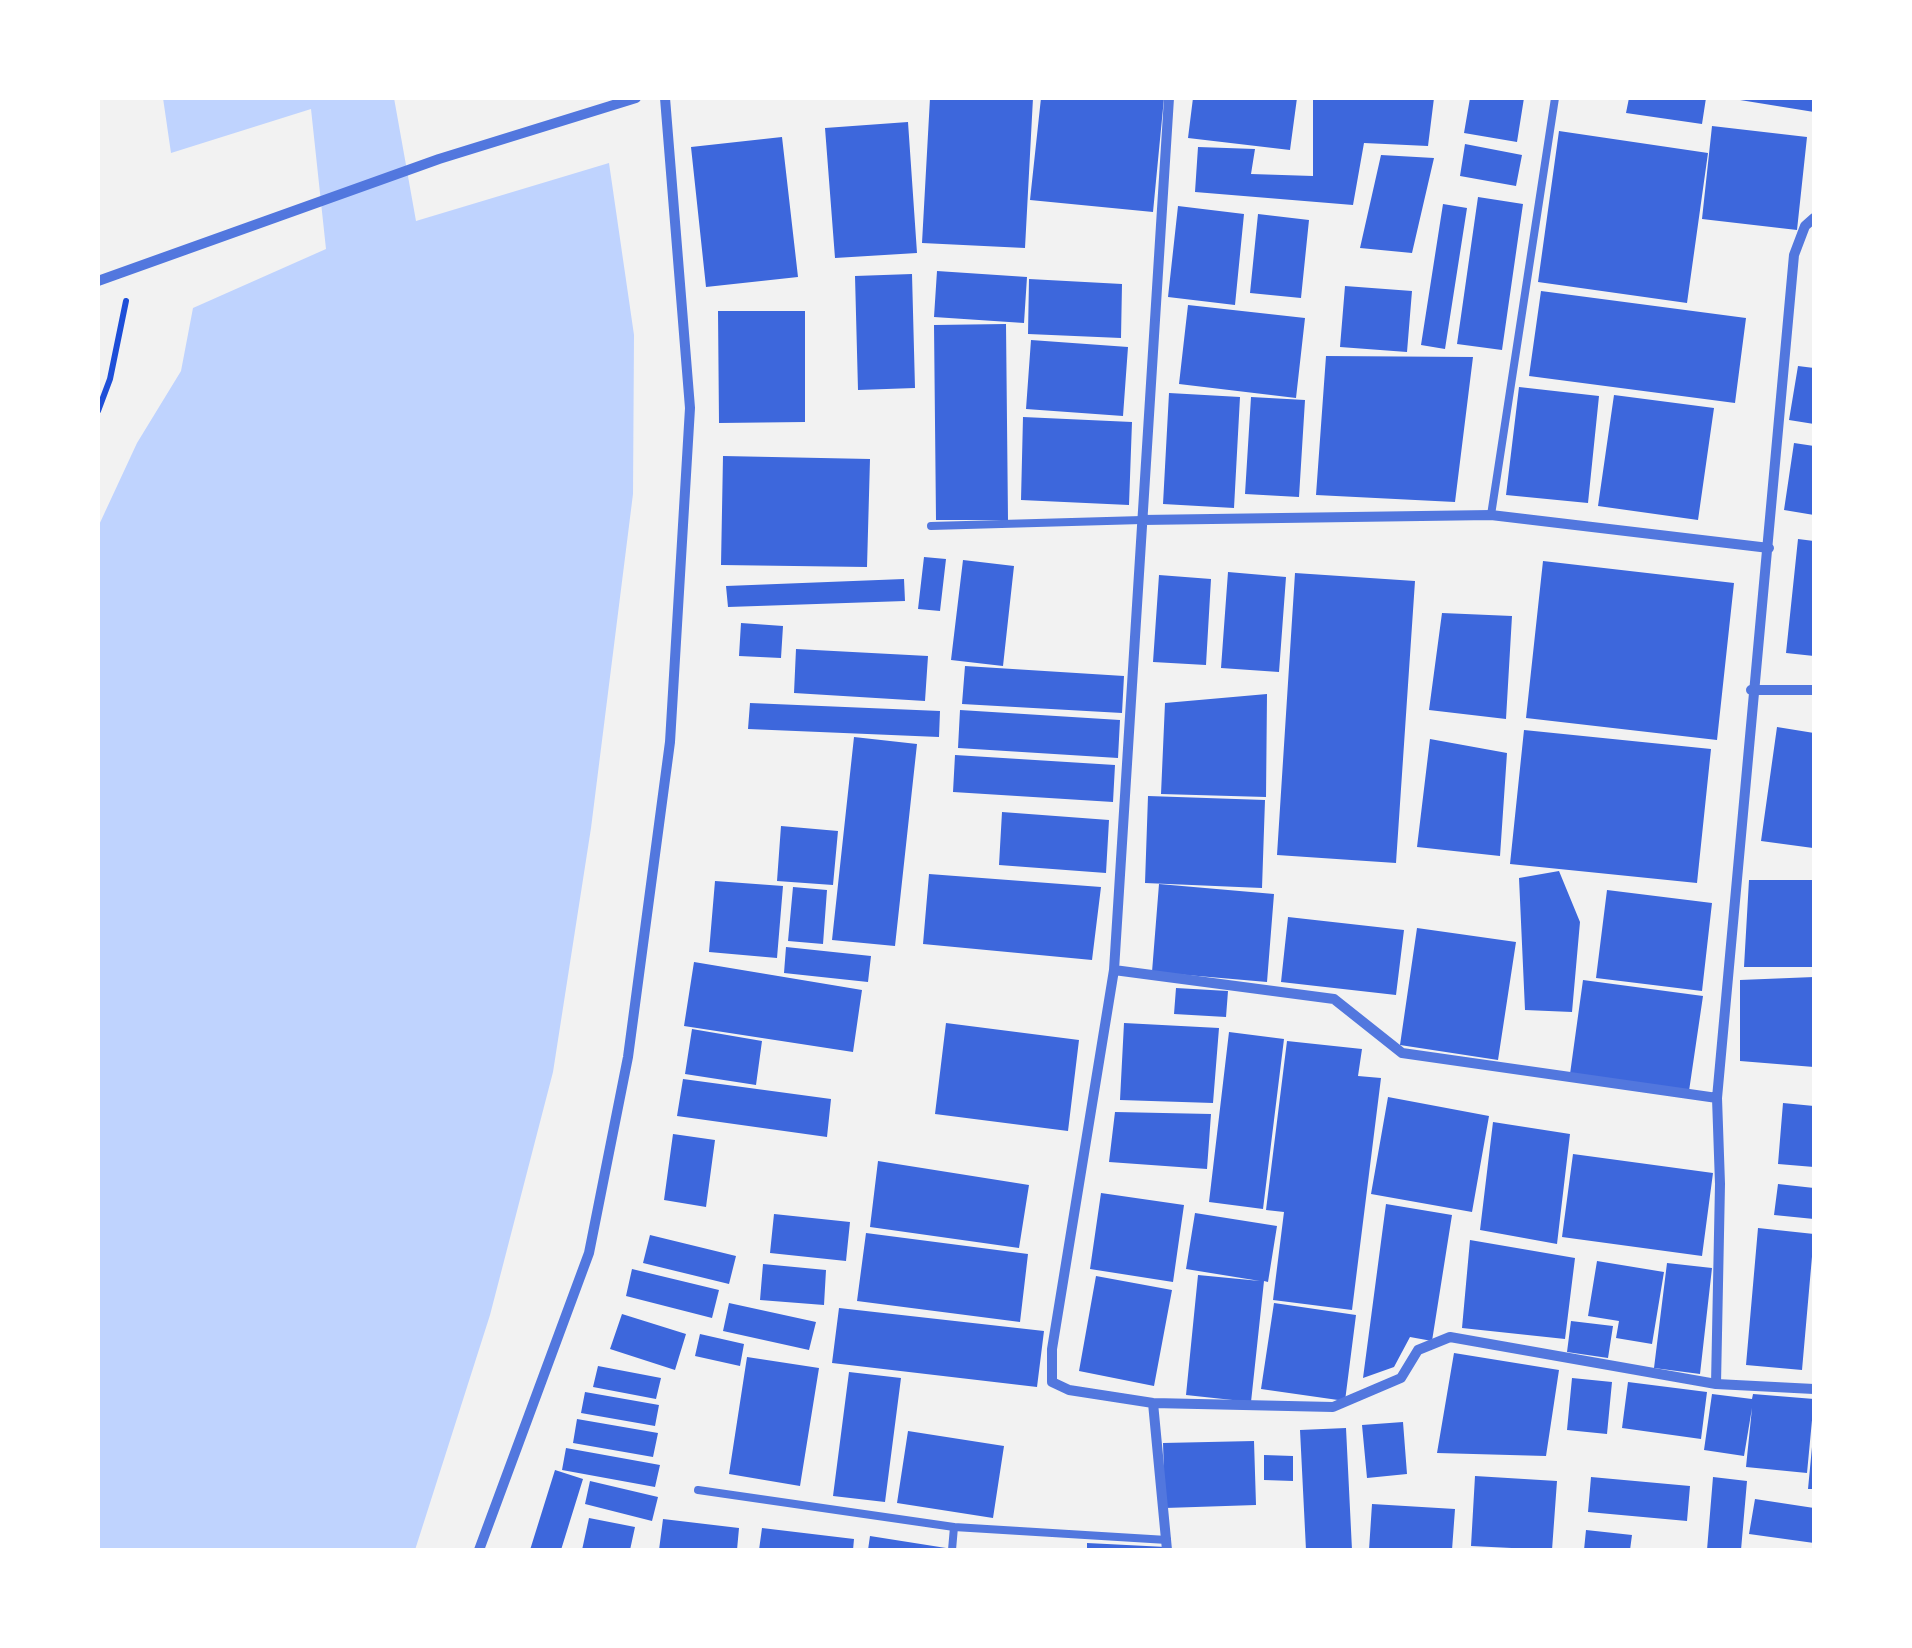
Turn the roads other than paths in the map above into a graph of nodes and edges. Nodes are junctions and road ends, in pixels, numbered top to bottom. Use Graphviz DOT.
graph roads {
  1 [pos="636,98"];
  2 [pos="665,98"];
  3 [pos="1169,98"];
  4 [pos="1554,98"];
  5 [pos="1814,218"];
  6 [pos="98,280"];
  7 [pos="1491,515"];
  8 [pos="1142,520"];
  9 [pos="931,526"];
  10 [pos="1769,548"];
  11 [pos="1752,690"];
  12 [pos="1814,690"];
  13 [pos="1114,970"];
  14 [pos="1717,1098"];
  15 [pos="1716,1384"];
  16 [pos="1814,1389"];
  17 [pos="1152,1402"];
  18 [pos="698,1490"];
  19 [pos="954,1527"];
  20 [pos="1167,1546"];
  21 [pos="479,1550"];
  22 [pos="952,1550"];
  1 -- 6 [label="street"];
  2 -- 21 [label="street"];
  3 -- 8 [label="street"];
  4 -- 7 [label="lane"];
  5 -- 10 [label="street"];
  7 -- 8 [label="street"];
  7 -- 10 [label="street"];
  8 -- 9 [label="lane"];
  8 -- 13 [label="street"];
  10 -- 11 [label="street"];
  11 -- 12 [label="street"];
  11 -- 14 [label="street"];
  13 -- 14 [label="street"];
  13 -- 17 [label="street"];
  14 -- 15 [label="street"];
  15 -- 16 [label="street"];
  15 -- 17 [label="street"];
  17 -- 20 [label="street"];
  18 -- 19 [label="lane"];
  19 -- 20 [label="lane"];
  19 -- 22 [label="lane"];
}
